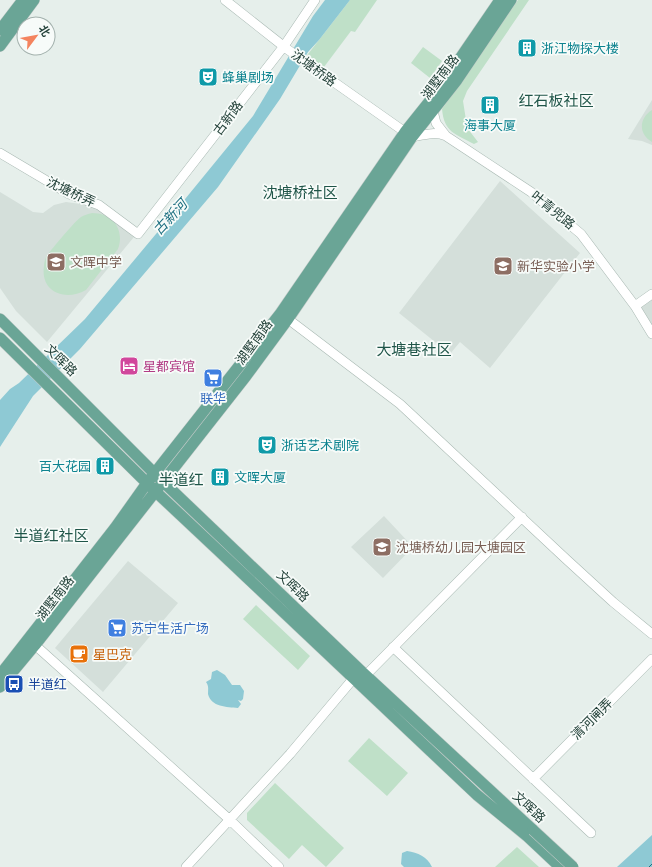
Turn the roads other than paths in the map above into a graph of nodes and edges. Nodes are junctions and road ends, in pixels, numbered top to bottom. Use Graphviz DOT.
graph roads {
  1 [pos="23,0"];
  2 [pos="34,0"];
  3 [pos="225,0"];
  4 [pos="315,0"];
  5 [pos="500,0"];
  6 [pos="511,0"];
  7 [pos="0,30"];
  8 [pos="0,46"];
  9 [pos="285,47"];
  10 [pos="433,111"];
  11 [pos="408,134"];
  12 [pos="446,136"];
  13 [pos="0,153"];
  14 [pos="138,234"];
  15 [pos="652,294"];
  16 [pos="635,306"];
  17 [pos="0,319"];
  18 [pos="288,319"];
  19 [pos="652,334"];
  20 [pos="0,338"];
  21 [pos="155,474"];
  22 [pos="164,482"];
  23 [pos="147,483"];
  24 [pos="156,492"];
  25 [pos="522,517"];
  26 [pos="652,634"];
  27 [pos="35,646"];
  28 [pos="393,647"];
  29 [pos="652,659"];
  30 [pos="0,675"];
  31 [pos="360,675"];
  32 [pos="0,687"];
  33 [pos="533,779"];
  34 [pos="230,820"];
  35 [pos="530,833"];
  36 [pos="591,833"];
  37 [pos="186,867"];
  38 [pos="279,867"];
  39 [pos="560,867"];
  40 [pos="572,867"];
  1 -- 7 [label="main road"];
  2 -- 8 [label="main road"];
  3 -- 9 [label="street, 沈塘桥路"];
  4 -- 9 [label="street, 古新路"];
  5 -- 11 [label="main road, 湖墅南路"];
  6 -- 10 [label="main road, 湖墅南路"];
  9 -- 11 [label="street, 沈塘桥路"];
  9 -- 14 [label="street, 古新路"];
  10 -- 11 [label="main road, 湖墅南路"];
  10 -- 12 [label="street, 叶青兜路"];
  11 -- 12 [label="street"];
  11 -- 18 [label="main road, 湖墅南路"];
  11 -- 21 [label="main road, 湖墅南路"];
  12 -- 16 [label="street, 叶青兜路"];
  13 -- 14 [label="street, 沈塘桥弄"];
  15 -- 16 [label="street"];
  16 -- 19 [label="street, 叶青兜路"];
  17 -- 21 [label="main road, 文晖路"];
  18 -- 22 [label="main road, 湖墅南路"];
  18 -- 25 [label="street"];
  20 -- 23 [label="main road, 文晖路"];
  21 -- 22 [label="main road, 文晖路"];
  21 -- 23 [label="main road, 湖墅南路"];
  22 -- 24 [label="main road, 湖墅南路"];
  22 -- 31 [label="main road, 文晖路"];
  23 -- 24 [label="main road, 文晖路"];
  23 -- 30 [label="main road, 湖墅南路"];
  24 -- 27 [label="main road, 湖墅南路"];
  24 -- 31 [label="main road, 文晖路"];
  25 -- 26 [label="street"];
  25 -- 28 [label="street"];
  27 -- 32 [label="main road, 湖墅南路"];
  27 -- 34 [label="street"];
  28 -- 31 [label="street"];
  28 -- 33 [label="street"];
  29 -- 33 [label="street, 清河闸弄"];
  31 -- 34 [label="street"];
  31 -- 35 [label="main road, 文晖路"];
  33 -- 36 [label="street"];
  34 -- 37 [label="street"];
  34 -- 38 [label="street"];
  35 -- 39 [label="main road, 文晖路"];
  35 -- 40 [label="main road, 文晖路, bridge"];
}
